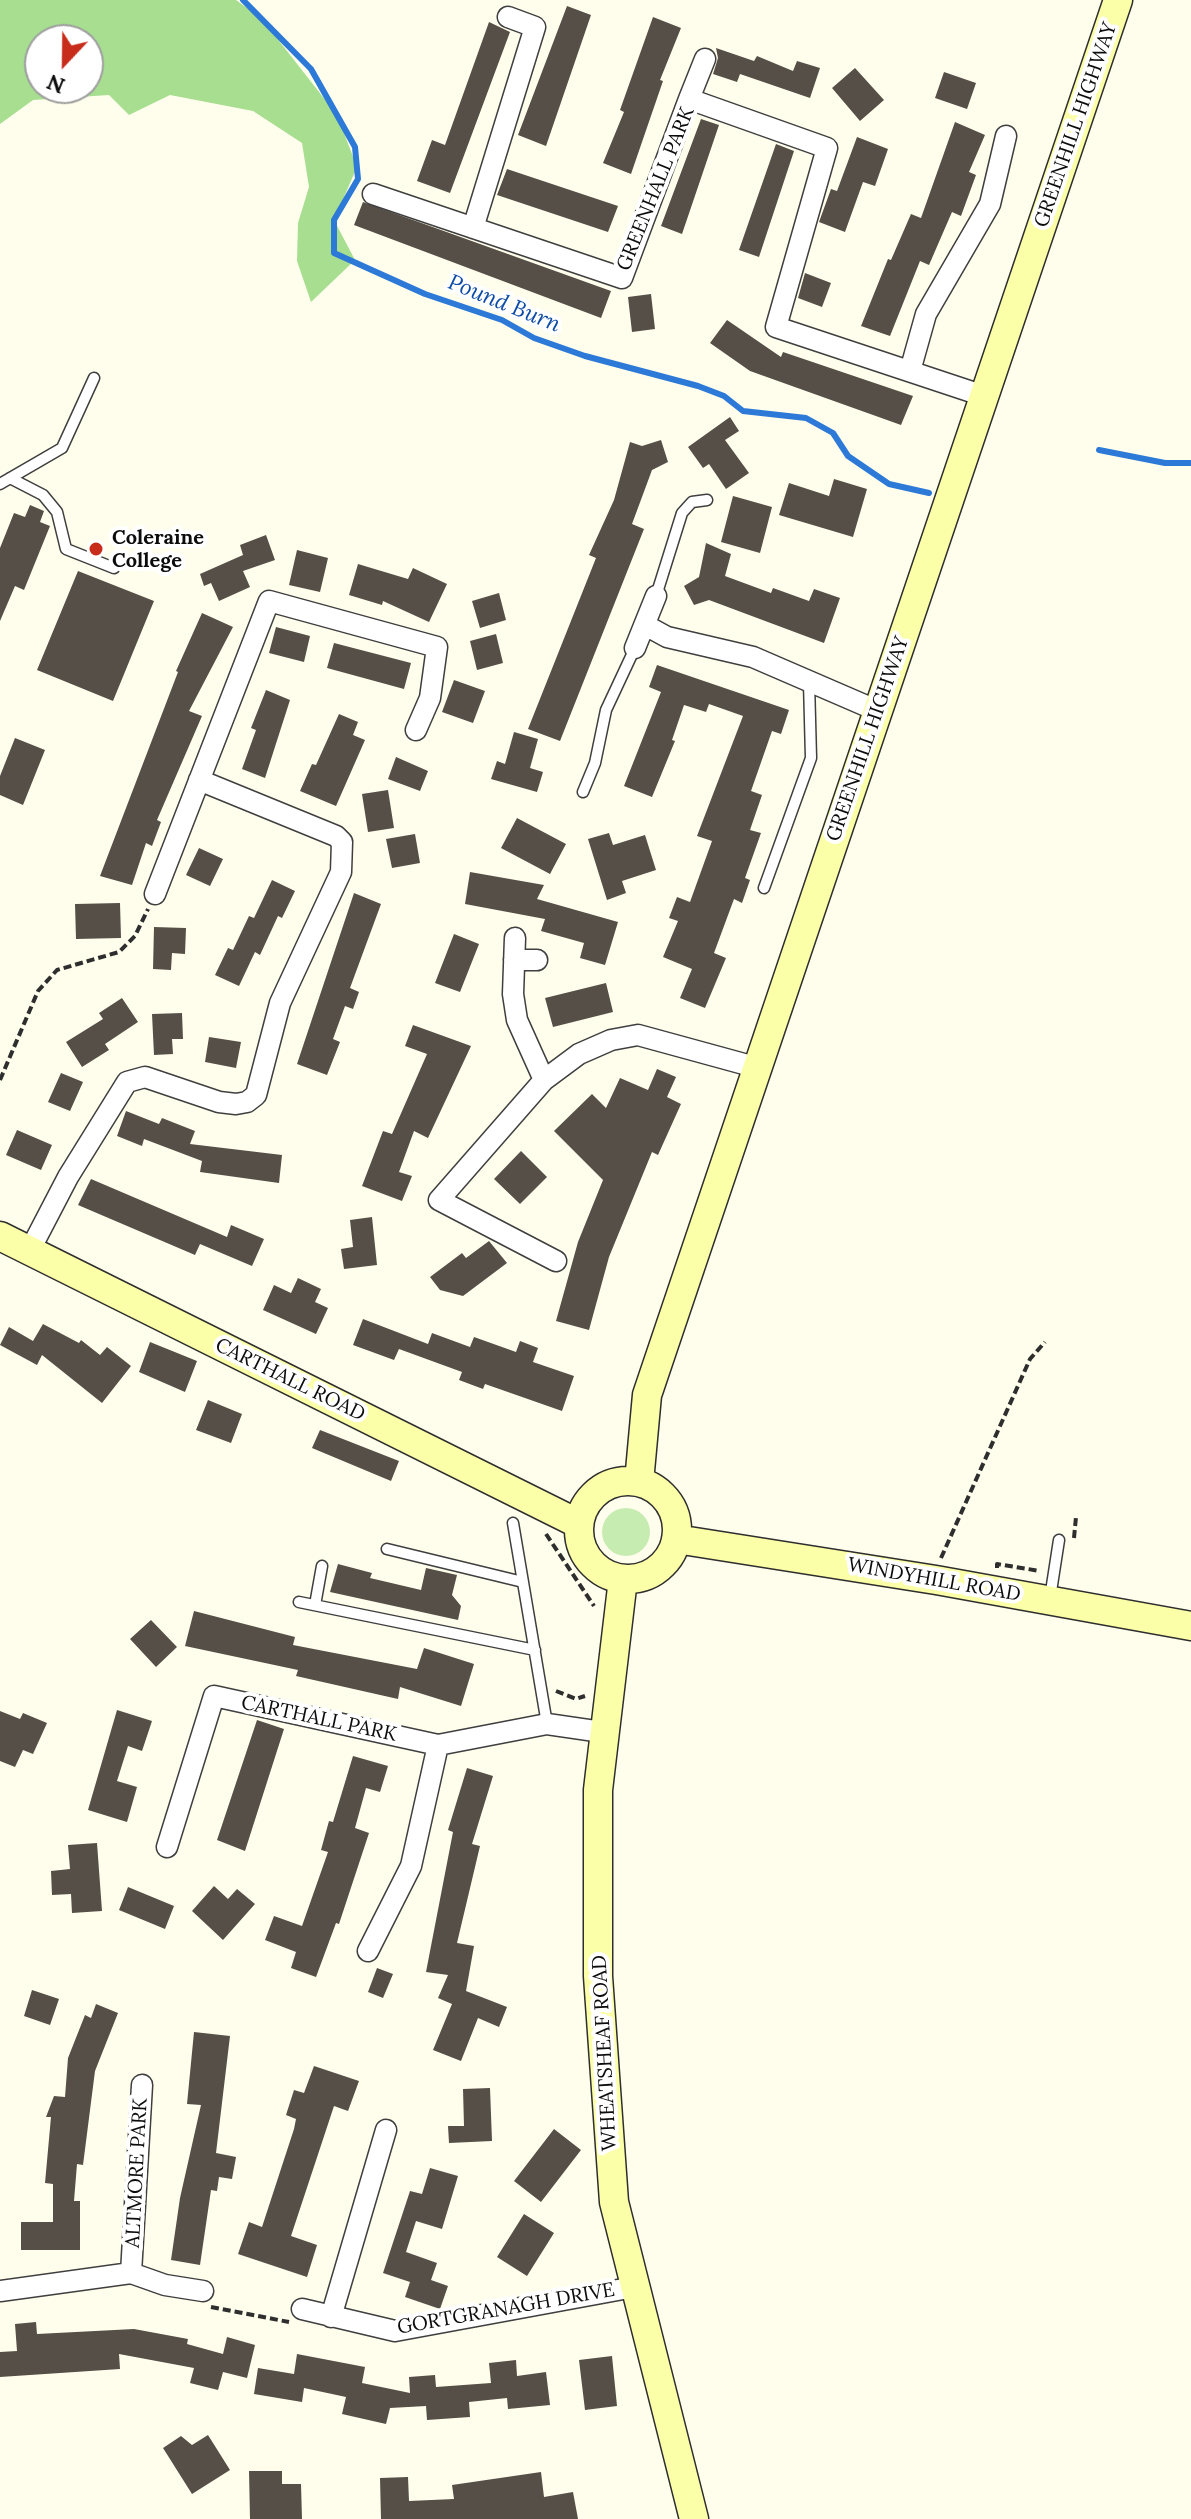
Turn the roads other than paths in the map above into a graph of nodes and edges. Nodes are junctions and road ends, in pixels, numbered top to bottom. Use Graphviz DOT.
graph roads {
  1 [pos="1118,0"];
  2 [pos="508,17"];
  3 [pos="705,59"];
  4 [pos="689,99"];
  5 [pos="1006,136"];
  6 [pos="373,194"];
  7 [pos="473,228"];
  8 [pos="910,371"];
  9 [pos="94,378"];
  10 [pos="984,396"];
  11 [pos="5,481"];
  12 [pos="707,500"];
  13 [pos="114,568"];
  14 [pos="656,596"];
  15 [pos="645,625"];
  16 [pos="635,648"];
  17 [pos="809,680"];
  18 [pos="878,711"];
  19 [pos="416,730"];
  20 [pos="199,780"];
  21 [pos="583,792"];
  22 [pos="764,888"];
  23 [pos="155,894"];
  24 [pos="515,938"];
  25 [pos="514,960"];
  26 [pos="537,960"];
  27 [pos="755,1067"];
  28 [pos="544,1080"];
  29 [pos="0,1236"];
  30 [pos="30,1250"];
  31 [pos="556,1261"];
  32 [pos="639,1482"];
  33 [pos="513,1523"];
  34 [pos="579,1524"];
  35 [pos="676,1539"];
  36 [pos="1059,1540"];
  37 [pos="387,1549"];
  38 [pos="322,1566"];
  39 [pos="623,1579"];
  40 [pos="523,1582"];
  41 [pos="1052,1587"];
  42 [pos="299,1602"];
  43 [pos="315,1605"];
  44 [pos="1191,1626"];
  45 [pos="535,1650"];
  46 [pos="547,1724"];
  47 [pos="602,1732"];
  48 [pos="438,1745"];
  49 [pos="167,1847"];
  50 [pos="368,1951"];
  51 [pos="142,2085"];
  52 [pos="386,2130"];
  53 [pos="131,2273"];
  54 [pos="634,2287"];
  55 [pos="0,2291"];
  56 [pos="203,2291"];
  57 [pos="302,2309"];
  58 [pos="331,2317"];
  59 [pos="694,2519"];
  1 -- 10 [label="main road, GREENHILL HIGHWAY"];
  2 -- 7 [label="street"];
  3 -- 4 [label="street"];
  4 -- 7 [label="street, GREENHALL PARK"];
  4 -- 8 [label="street, GREENHALL PARK"];
  5 -- 8 [label="street"];
  6 -- 7 [label="street, GREENHALL PARK"];
  8 -- 10 [label="street, GREENHALL PARK"];
  9 -- 11 [label="lane"];
  10 -- 18 [label="main road, GREENHILL HIGHWAY"];
  11 -- 13 [label="lane"];
  12 -- 14 [label="lane"];
  14 -- 15 [label="street"];
  15 -- 16 [label="street"];
  15 -- 17 [label="street"];
  16 -- 21 [label="lane"];
  17 -- 18 [label="street"];
  17 -- 22 [label="lane"];
  18 -- 27 [label="main road, GREENHILL HIGHWAY"];
  19 -- 20 [label="street"];
  20 -- 23 [label="street"];
  20 -- 30 [label="street"];
  24 -- 25 [label="street"];
  25 -- 26 [label="street"];
  25 -- 28 [label="street"];
  27 -- 28 [label="street"];
  27 -- 32 [label="main road, GREENHILL HIGHWAY"];
  28 -- 31 [label="street"];
  29 -- 30 [label="main road, CARTHALL ROAD"];
  30 -- 34 [label="main road, CARTHALL ROAD"];
  32 -- 34 [label="main road"];
  32 -- 35 [label="main road"];
  33 -- 40 [label="lane"];
  34 -- 39 [label="main road"];
  35 -- 39 [label="main road"];
  35 -- 41 [label="main road, WINDYHILL ROAD"];
  36 -- 41 [label="lane"];
  37 -- 40 [label="lane"];
  38 -- 43 [label="lane"];
  39 -- 47 [label="main road, WHEATSHEAF ROAD"];
  40 -- 45 [label="lane"];
  41 -- 44 [label="main road, WINDYHILL ROAD"];
  42 -- 43 [label="lane"];
  43 -- 45 [label="lane"];
  45 -- 46 [label="lane"];
  46 -- 47 [label="street, CARTHALL PARK"];
  46 -- 48 [label="street, CARTHALL PARK"];
  47 -- 54 [label="main road, WHEATSHEAF ROAD"];
  48 -- 49 [label="street, CARTHALL PARK"];
  48 -- 50 [label="street"];
  51 -- 53 [label="street, ALTMORE PARK"];
  52 -- 58 [label="street"];
  53 -- 55 [label="street, ALTMORE PARK"];
  53 -- 56 [label="street"];
  54 -- 58 [label="street, GORTGRANAGH DRIVE"];
  54 -- 59 [label="main road, WHEATSHEAF ROAD"];
  57 -- 58 [label="street, GORTGRANAGH DRIVE"];
}
